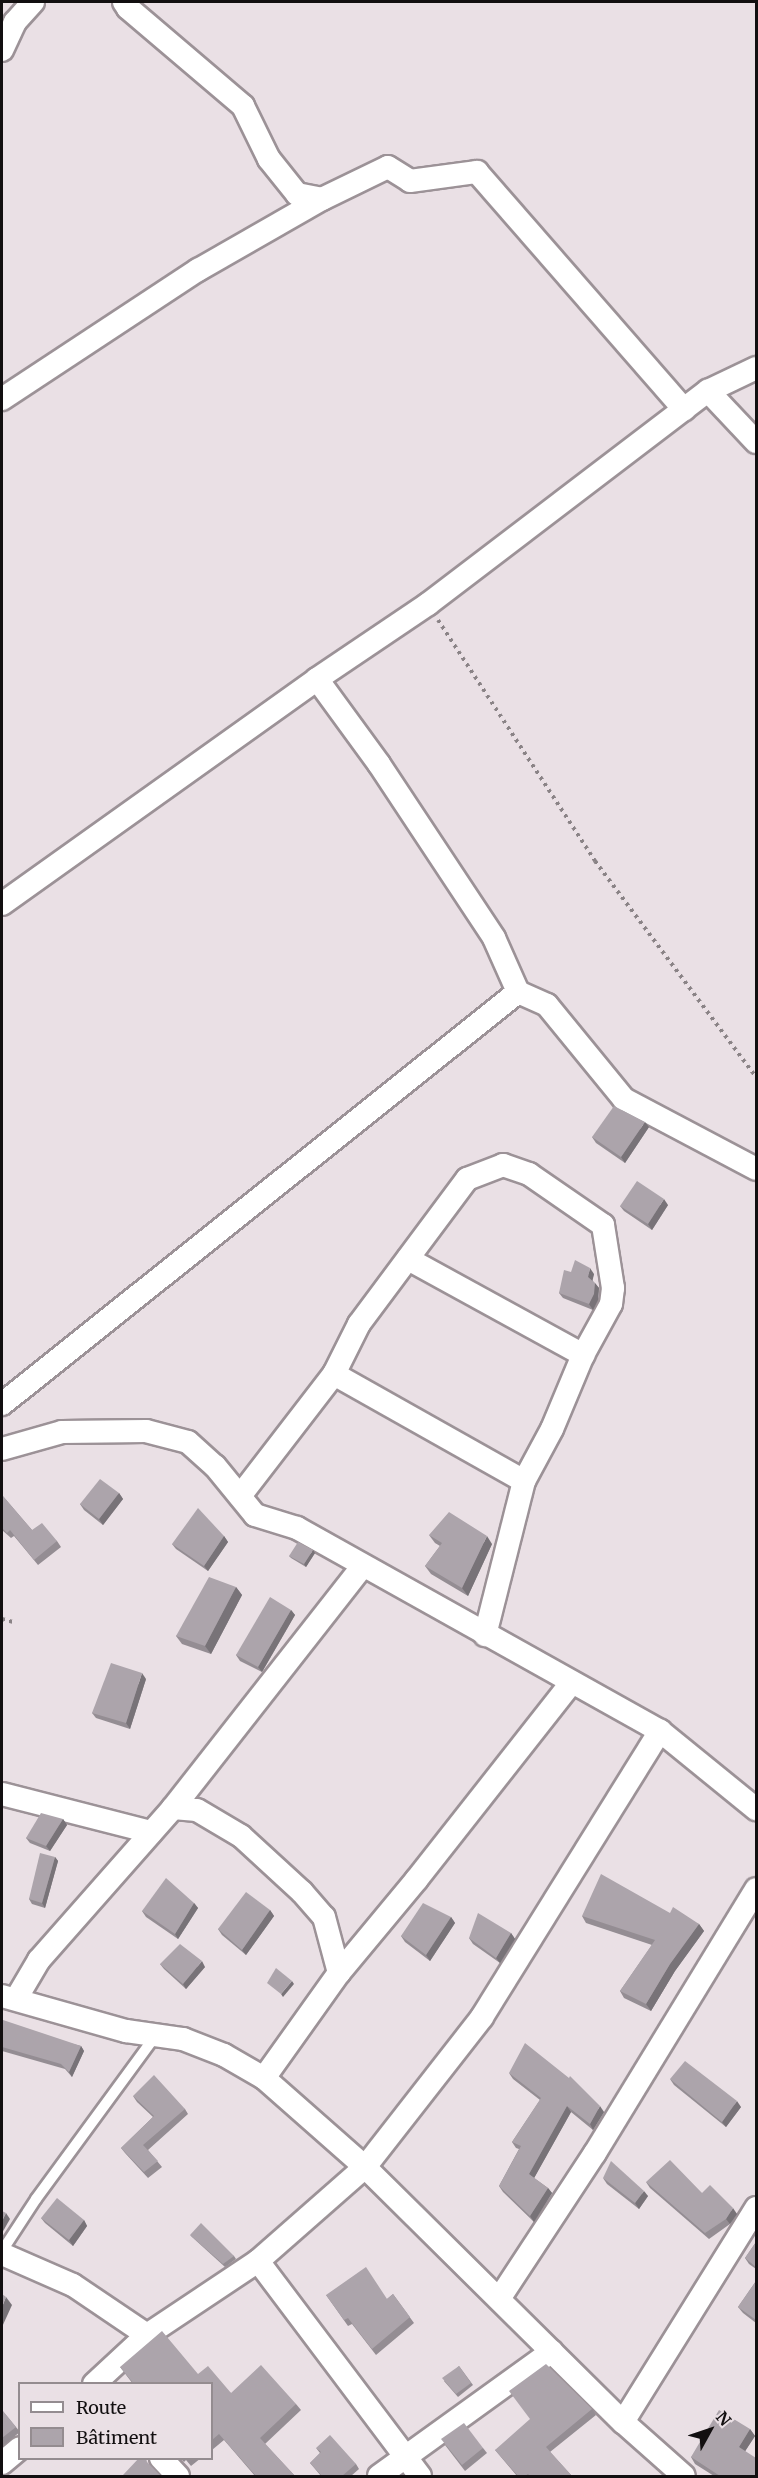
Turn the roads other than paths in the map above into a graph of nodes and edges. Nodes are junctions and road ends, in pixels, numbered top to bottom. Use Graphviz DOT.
graph roads {
  1 [pos="33,2"];
  2 [pos="124,2"];
  3 [pos="2,50"];
  4 [pos="322,199"];
  5 [pos="756,368"];
  6 [pos="708,391"];
  7 [pos="2,399"];
  8 [pos="684,409"];
  9 [pos="755,432"];
  10 [pos="317,679"];
  11 [pos="2,904"];
  12 [pos="518,992"];
  13 [pos="756,1169"];
  14 [pos="408,1259"];
  15 [pos="583,1355"];
  16 [pos="334,1374"];
  17 [pos="2,1404"];
  18 [pos="2,1449"];
  19 [pos="524,1481"];
  20 [pos="240,1496"];
  21 [pos="362,1567"];
  22 [pos="485,1635"];
  23 [pos="571,1683"];
  24 [pos="660,1731"];
  25 [pos="2,1794"];
  26 [pos="173,1808"];
  27 [pos="756,1809"];
  28 [pos="151,1833"];
  29 [pos="756,1889"];
  30 [pos="339,1973"];
  31 [pos="9,1998"];
  32 [pos="156,2035"];
  33 [pos="264,2078"];
  34 [pos="366,2166"];
  35 [pos="756,2208"];
  36 [pos="2,2253"];
  37 [pos="258,2261"];
  38 [pos="499,2299"];
  39 [pos="147,2335"];
  40 [pos="552,2351"];
  41 [pos="96,2382"];
  42 [pos="623,2422"];
  43 [pos="18,2450"];
  44 [pos="405,2456"];
  45 [pos="163,2460"];
  46 [pos="2,2463"];
  47 [pos="178,2476"];
  48 [pos="379,2476"];
  49 [pos="420,2476"];
  50 [pos="684,2476"];
  1 -- 3 [label="street"];
  2 -- 4 [label="street"];
  4 -- 7 [label="street"];
  4 -- 8 [label="street"];
  5 -- 6 [label="street"];
  6 -- 8 [label="street"];
  6 -- 9 [label="street"];
  8 -- 10 [label="street"];
  10 -- 11 [label="street"];
  10 -- 12 [label="street"];
  12 -- 13 [label="street"];
  12 -- 17 [label="street"];
  14 -- 15 [label="street"];
  14 -- 15 [label="street"];
  14 -- 16 [label="street"];
  15 -- 19 [label="street"];
  16 -- 19 [label="street"];
  16 -- 20 [label="street"];
  18 -- 20 [label="street"];
  19 -- 22 [label="street"];
  20 -- 21 [label="street"];
  21 -- 22 [label="street"];
  21 -- 26 [label="street"];
  22 -- 23 [label="street"];
  23 -- 24 [label="street"];
  23 -- 30 [label="street"];
  24 -- 27 [label="street"];
  24 -- 34 [label="street"];
  25 -- 28 [label="street"];
  26 -- 28 [label="street"];
  26 -- 30 [label="street"];
  28 -- 31 [label="street"];
  29 -- 38 [label="street"];
  30 -- 33 [label="street"];
  31 -- 32 [label="street"];
  32 -- 33 [label="street"];
  32 -- 36 [label="lane"];
  33 -- 34 [label="street"];
  34 -- 37 [label="street"];
  34 -- 38 [label="street"];
  35 -- 42 [label="street"];
  36 -- 39 [label="street"];
  37 -- 39 [label="street"];
  37 -- 44 [label="street"];
  38 -- 40 [label="street"];
  39 -- 41 [label="street"];
  40 -- 42 [label="street"];
  40 -- 44 [label="street"];
  42 -- 50 [label="street"];
  43 -- 46 [label="street"];
  44 -- 48 [label="street"];
  44 -- 49 [label="street"];
  45 -- 47 [label="street"];
}
